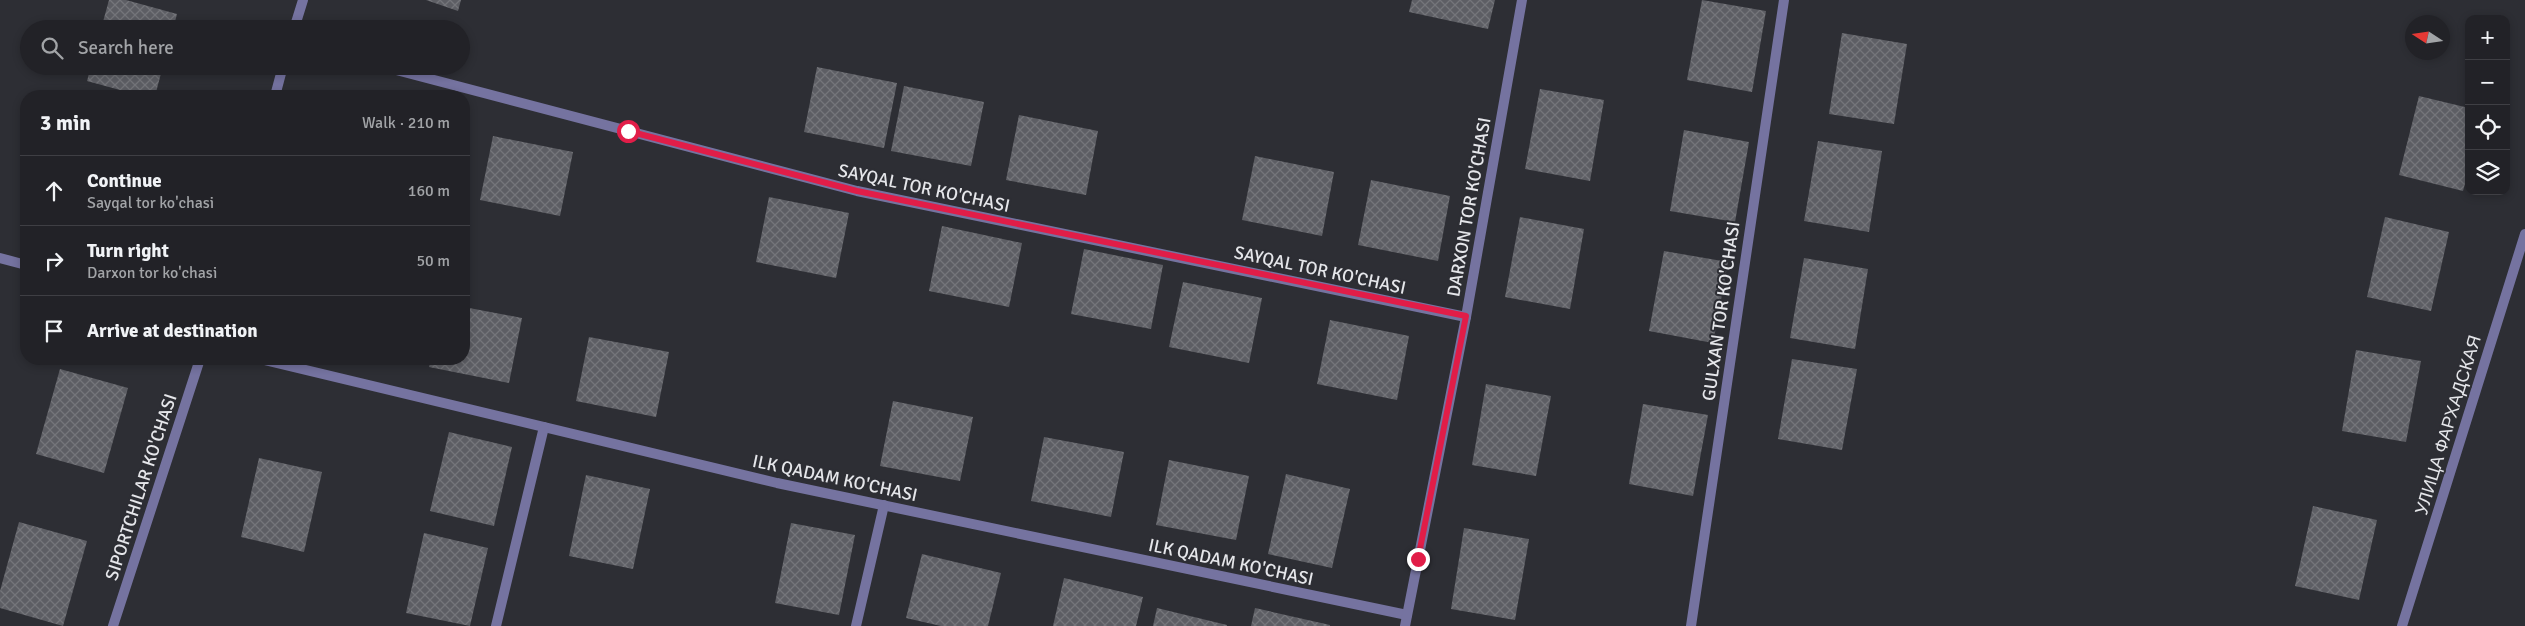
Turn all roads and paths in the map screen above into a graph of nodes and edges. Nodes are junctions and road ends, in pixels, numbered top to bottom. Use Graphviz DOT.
graph roads {
  1 [pos="303,0"];
  2 [pos="1522,0"];
  3 [pos="1784,0"];
  4 [pos="297,20"];
  5 [pos="281,75"];
  6 [pos="415,75"];
  7 [pos="277,90"];
  8 [pos="2525,234"];
  9 [pos="0,258"];
  10 [pos="20,263"];
  11 [pos="1466,316"];
  12 [pos="198,365"];
  13 [pos="285,365"];
  14 [pos="544,427"];
  15 [pos="884,505"];
  16 [pos="1407,615"];
  17 [pos="113,626"];
  18 [pos="496,626"];
  19 [pos="856,626"];
  20 [pos="1405,626"];
  21 [pos="1691,626"];
  22 [pos="2402,626"];
  1 -- 4 [label="street"];
  2 -- 11 [label="street, DARXON TOR KO'CHASI"];
  3 -- 21 [label="street, GULXAN TOR KO'CHASI"];
  5 -- 7 [label="street"];
  6 -- 11 [label="street, SAYQAL TOR KO'CHASI"];
  8 -- 22 [label="street, УЛИЦА ФАРХАДСКАЯ"];
  9 -- 10 [label="street"];
  11 -- 16 [label="street, DARXON TOR KO'CHASI"];
  12 -- 17 [label="street, SIPORTCHILAR KO'CHASI"];
  13 -- 14 [label="street, ILK QADAM KO'CHASI"];
  14 -- 15 [label="street, ILK QADAM KO'CHASI"];
  14 -- 18 [label="street"];
  15 -- 16 [label="street, ILK QADAM KO'CHASI"];
  15 -- 19 [label="street"];
  16 -- 20 [label="street, DARXON TOR KO'CHASI"];
}
